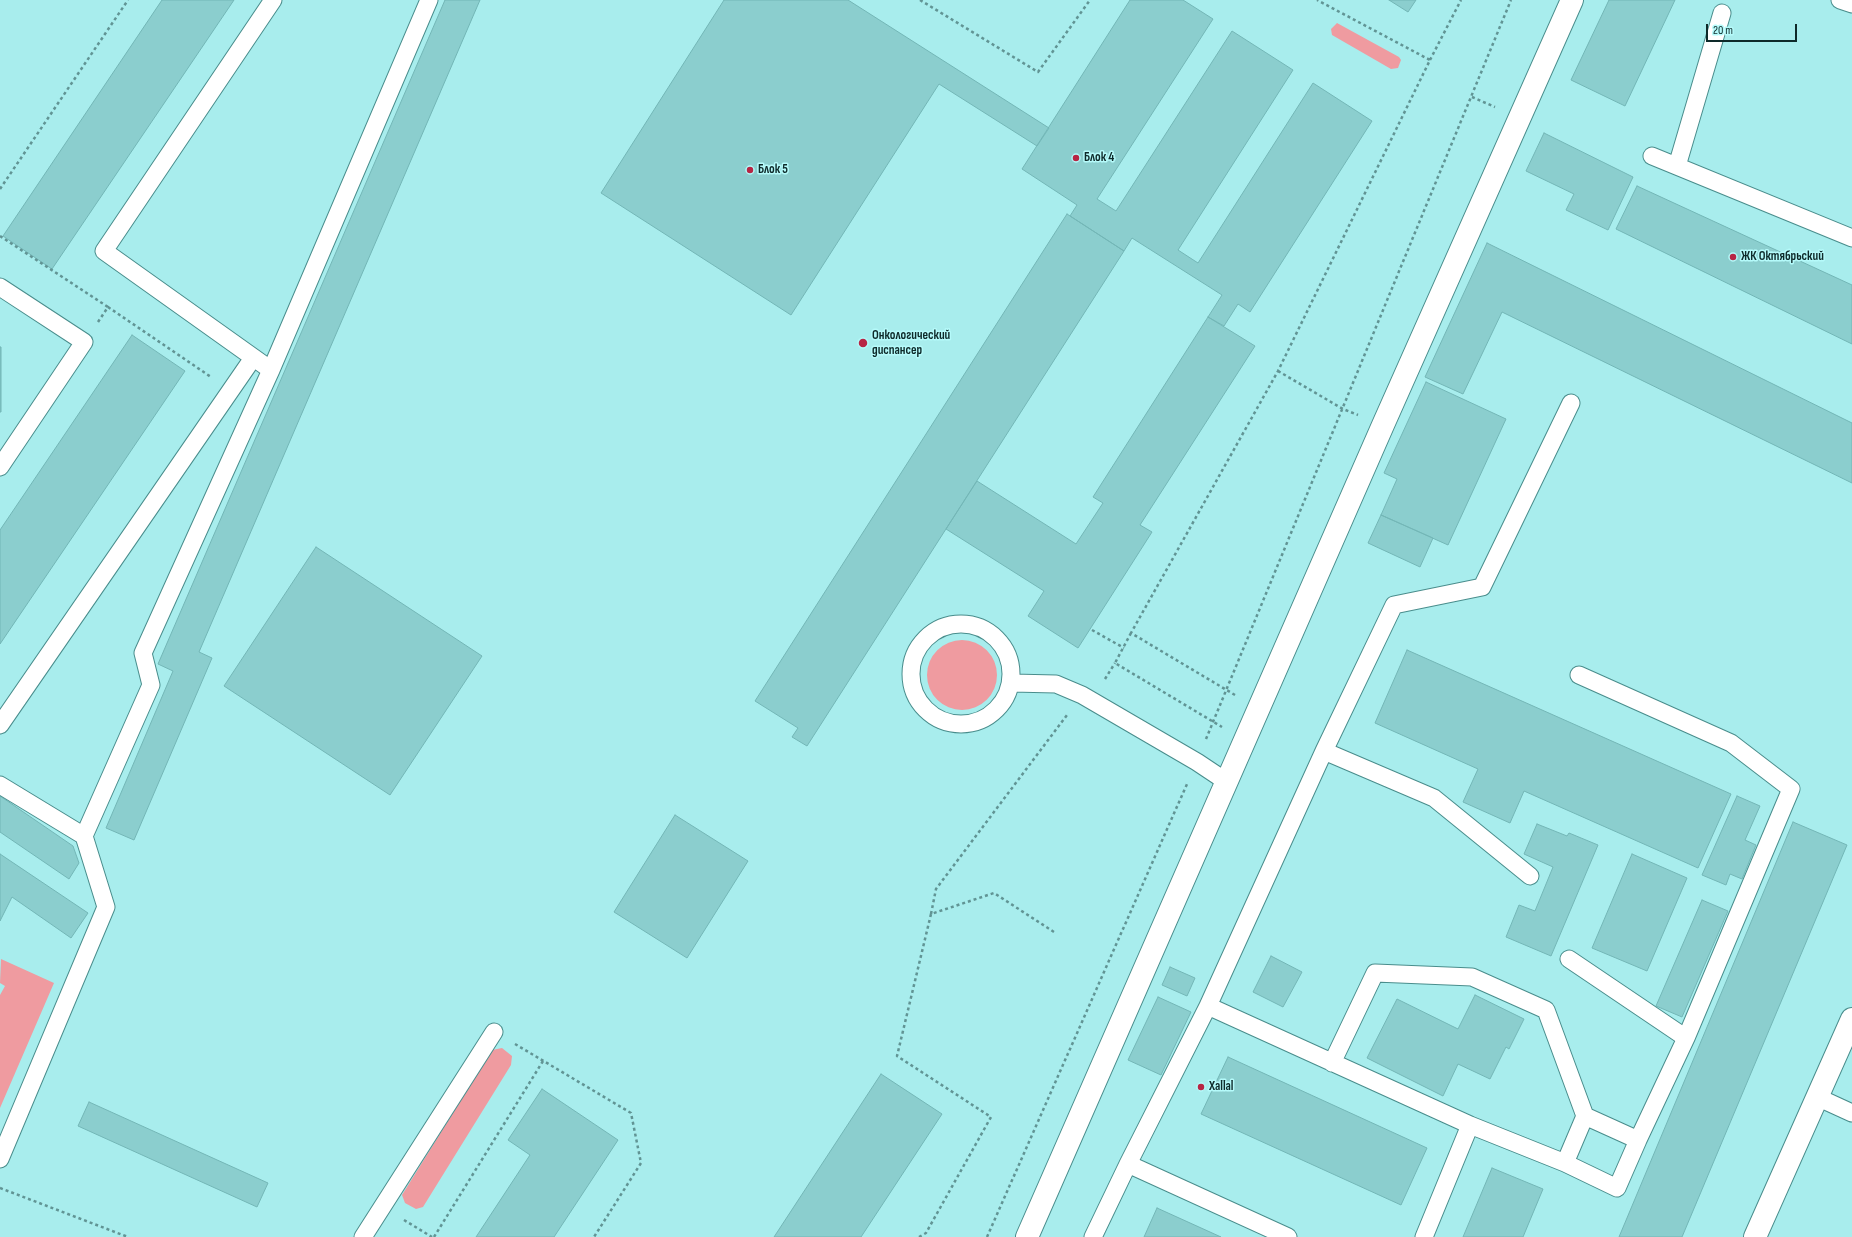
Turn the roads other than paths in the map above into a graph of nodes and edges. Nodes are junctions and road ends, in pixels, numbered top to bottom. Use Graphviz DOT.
graph roads {
  1 [pos="273,0"];
  2 [pos="429,0"];
  3 [pos="1572,0"];
  4 [pos="1840,0"];
  5 [pos="1852,4"];
  6 [pos="1722,13"];
  7 [pos="1652,156"];
  8 [pos="1677,166"];
  9 [pos="1852,238"];
  10 [pos="0,287"];
  11 [pos="253,358"];
  12 [pos="271,370"];
  13 [pos="1571,404"];
  14 [pos="0,467"];
  15 [pos="1579,675"];
  16 [pos="1012,683"];
  17 [pos="0,725"];
  18 [pos="1324,751"];
  19 [pos="1227,782"];
  20 [pos="0,785"];
  21 [pos="84,836"];
  22 [pos="1530,876"];
  23 [pos="1569,960"];
  24 [pos="1208,1006"];
  25 [pos="1852,1019"];
  26 [pos="494,1032"];
  27 [pos="1686,1038"];
  28 [pos="1332,1063"];
  29 [pos="1817,1097"];
  30 [pos="1852,1113"];
  31 [pos="1585,1116"];
  32 [pos="1470,1125"];
  33 [pos="1638,1140"];
  34 [pos="0,1159"];
  35 [pos="1565,1163"];
  36 [pos="1128,1164"];
  37 [pos="363,1237"];
  38 [pos="1027,1237"];
  39 [pos="1093,1237"];
  40 [pos="1288,1237"];
  41 [pos="1424,1237"];
  42 [pos="1755,1237"];
  1 -- 11 [label="lane"];
  2 -- 12 [label="lane"];
  3 -- 19 [label="street"];
  4 -- 5 [label="lane"];
  6 -- 8 [label="lane"];
  7 -- 8 [label="lane"];
  8 -- 9 [label="lane"];
  10 -- 14 [label="lane"];
  11 -- 12 [label="lane"];
  11 -- 17 [label="lane"];
  12 -- 21 [label="lane"];
  13 -- 18 [label="lane"];
  15 -- 27 [label="lane"];
  16 -- 16 [label="lane"];
  16 -- 19 [label="lane"];
  18 -- 22 [label="lane"];
  18 -- 24 [label="lane"];
  19 -- 38 [label="street"];
  20 -- 21 [label="lane"];
  21 -- 34 [label="lane"];
  23 -- 27 [label="lane"];
  24 -- 28 [label="lane"];
  24 -- 36 [label="lane"];
  25 -- 29 [label="street"];
  26 -- 37 [label="lane"];
  27 -- 33 [label="lane"];
  28 -- 31 [label="lane"];
  28 -- 32 [label="lane"];
  29 -- 30 [label="lane"];
  29 -- 42 [label="street"];
  31 -- 33 [label="lane"];
  31 -- 35 [label="lane"];
  32 -- 35 [label="lane"];
  32 -- 41 [label="lane"];
  33 -- 35 [label="lane"];
  36 -- 39 [label="lane"];
  36 -- 40 [label="lane"];
}
